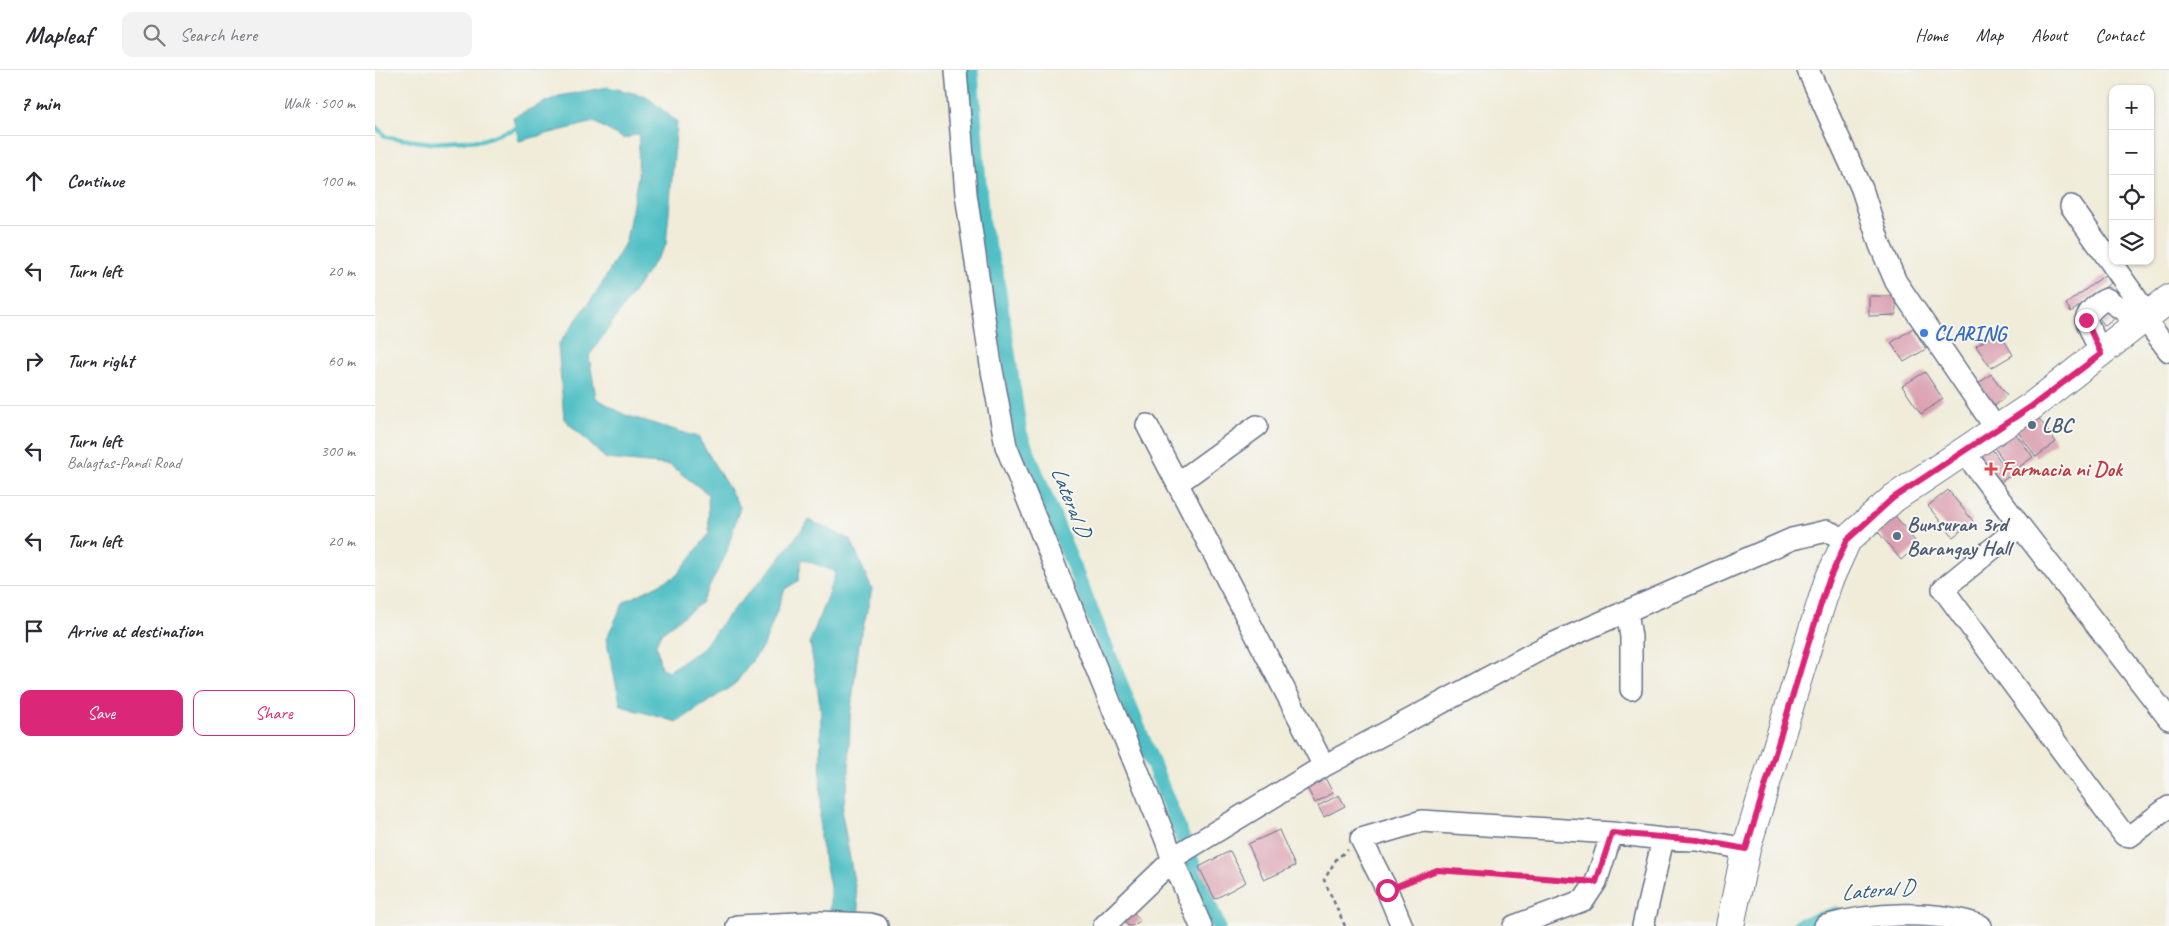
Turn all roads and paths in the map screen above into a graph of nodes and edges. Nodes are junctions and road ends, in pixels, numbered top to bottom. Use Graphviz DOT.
graph roads {
  1 [pos="956,70"];
  2 [pos="1808,70"];
  3 [pos="2071,206"];
  4 [pos="2150,314"];
  5 [pos="2169,351"];
  6 [pos="2101,354"];
  7 [pos="1147,424"];
  8 [pos="1257,426"];
  9 [pos="1997,430"];
  10 [pos="1964,452"];
  11 [pos="1177,483"];
  12 [pos="2020,526"];
  13 [pos="1847,540"];
  14 [pos="1627,611"];
  15 [pos="1631,689"];
  16 [pos="2169,719"];
  17 [pos="1324,766"];
  18 [pos="2169,806"];
  19 [pos="1612,833"];
  20 [pos="1663,839"];
  21 [pos="1361,840"];
  22 [pos="1746,849"];
  23 [pos="1181,854"];
  24 [pos="1596,882"];
  25 [pos="1387,890"];
  26 [pos="873,925"];
  27 [pos="737,926"];
  28 [pos="1103,926"];
  29 [pos="1201,926"];
  30 [pos="1345,926"];
  31 [pos="1402,926"];
  32 [pos="1513,926"];
  33 [pos="1643,926"];
  34 [pos="1731,926"];
  35 [pos="1825,926"];
  36 [pos="1981,926"];
  1 -- 23 [label="street"];
  2 -- 9 [label="street"];
  3 -- 4 [label="street"];
  4 -- 5 [label="street"];
  4 -- 6 [label="main road"];
  4 -- 6 [label="street"];
  6 -- 9 [label="main road"];
  7 -- 11 [label="street"];
  8 -- 11 [label="street"];
  9 -- 10 [label="main road"];
  10 -- 12 [label="street"];
  10 -- 13 [label="main road"];
  11 -- 17 [label="street"];
  12 -- 16 [label="street"];
  12 -- 18 [label="street"];
  13 -- 14 [label="street"];
  13 -- 22 [label="main road"];
  14 -- 15 [label="street"];
  14 -- 17 [label="street"];
  17 -- 23 [label="street"];
  19 -- 20 [label="street"];
  19 -- 21 [label="street"];
  19 -- 24 [label="street"];
  20 -- 22 [label="street"];
  20 -- 33 [label="street"];
  21 -- 25 [label="street"];
  21 -- 30 [label="path"];
  22 -- 34 [label="main road"];
  23 -- 28 [label="street"];
  23 -- 29 [label="street"];
  24 -- 25 [label="path"];
  24 -- 32 [label="street"];
  25 -- 31 [label="street"];
  26 -- 27 [label="street"];
  35 -- 36 [label="street"];
}
